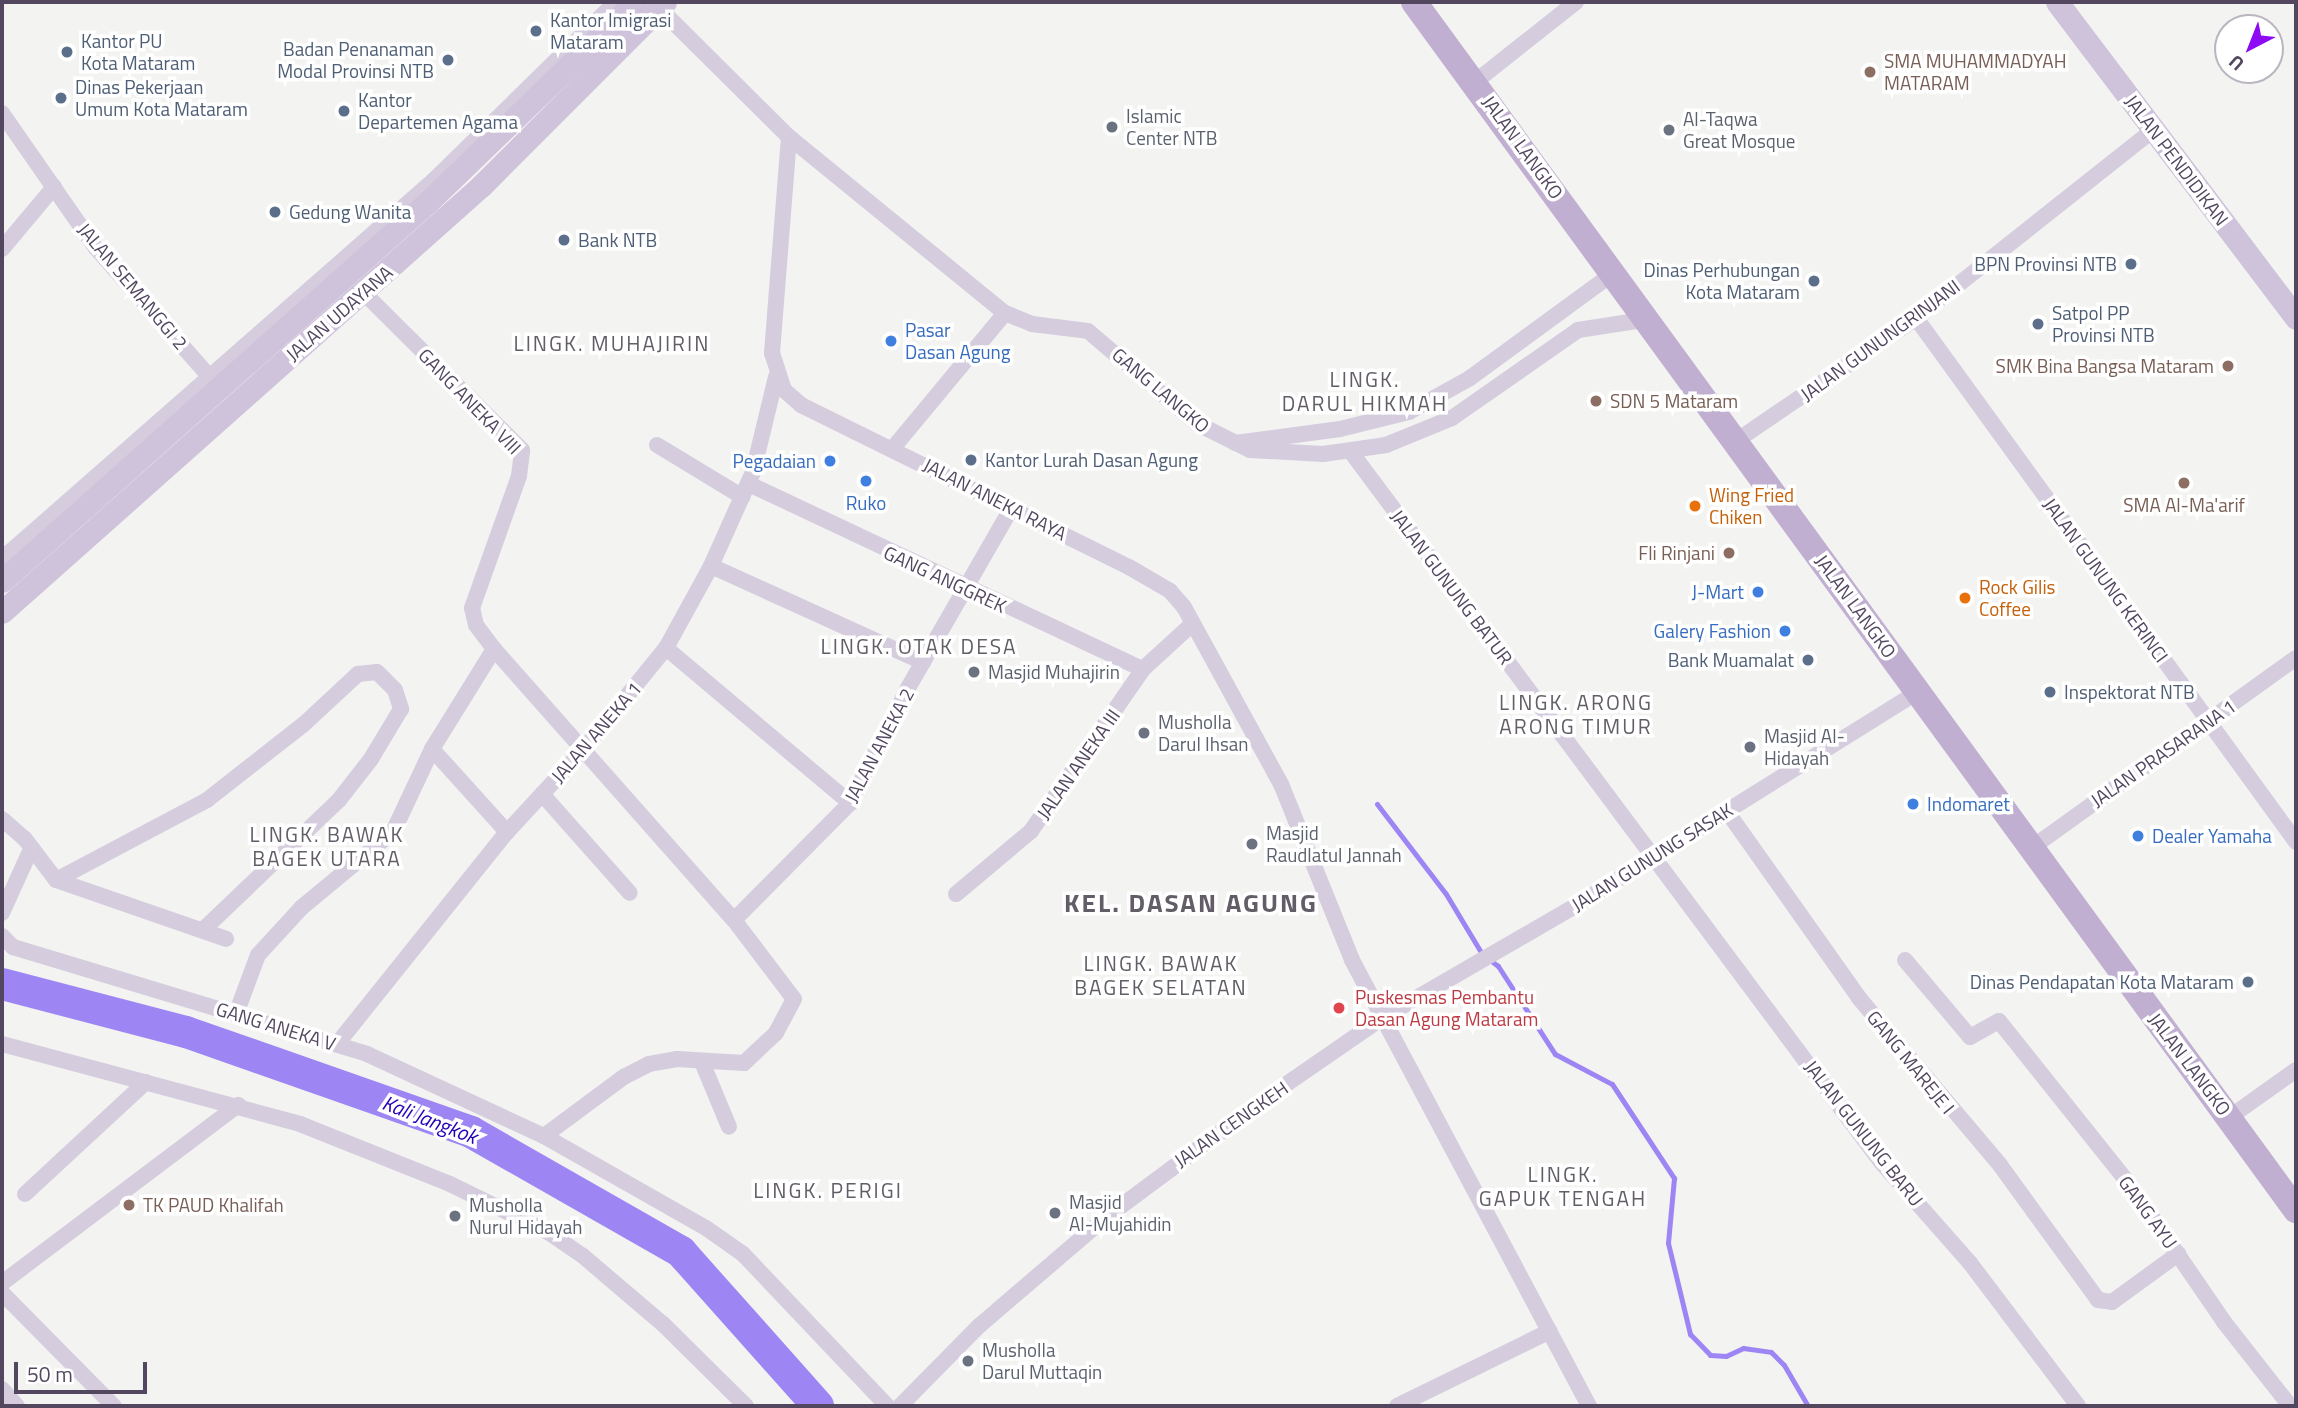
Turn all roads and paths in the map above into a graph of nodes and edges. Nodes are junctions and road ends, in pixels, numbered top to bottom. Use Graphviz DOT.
graph roads {
  1 [pos="616,2"];
  2 [pos="635,2"];
  3 [pos="1414,2"];
  4 [pos="1576,2"];
  5 [pos="662,5"];
  6 [pos="2062,8"];
  7 [pos="1475,82"];
  8 [pos="2,113"];
  9 [pos="2153,130"];
  10 [pos="789,137"];
  11 [pos="54,187"];
  12 [pos="2,248"];
  13 [pos="1615,272"];
  14 [pos="363,292"];
  15 [pos="1005,313"];
  16 [pos="1916,318"];
  17 [pos="2296,318"];
  18 [pos="1649,319"];
  19 [pos="776,377"];
  20 [pos="214,381"];
  21 [pos="1736,441"];
  22 [pos="1233,443"];
  23 [pos="657,445"];
  24 [pos="893,447"];
  25 [pos="1351,452"];
  26 [pos="746,490"];
  27 [pos="1012,507"];
  28 [pos="2,559"];
  29 [pos="710,566"];
  30 [pos="2,581"];
  31 [pos="964,587"];
  32 [pos="2,612"];
  33 [pos="1191,625"];
  34 [pos="666,648"];
  35 [pos="494,649"];
  36 [pos="2296,658"];
  37 [pos="923,662"];
  38 [pos="1143,669"];
  39 [pos="1919,692"];
  40 [pos="2209,721"];
  41 [pos="432,749"];
  42 [pos="583,750"];
  43 [pos="542,794"];
  44 [pos="850,803"];
  45 [pos="1726,810"];
  46 [pos="2,819"];
  47 [pos="507,832"];
  48 [pos="2296,842"];
  49 [pos="31,849"];
  50 [pos="2030,849"];
  51 [pos="1654,856"];
  52 [pos="56,880"];
  53 [pos="630,893"];
  54 [pos="956,894"];
  55 [pos="2,913"];
  56 [pos="734,920"];
  57 [pos="203,930"];
  58 [pos="2,936"];
  59 [pos="226,939"];
  60 [pos="1905,960"];
  61 [pos="236,1014"];
  62 [pos="1382,1018"];
  63 [pos="2,1044"];
  64 [pos="337,1044"];
  65 [pos="702,1062"];
  66 [pos="2296,1070"];
  67 [pos="146,1082"];
  68 [pos="238,1105"];
  69 [pos="2230,1117"];
  70 [pos="729,1127"];
  71 [pos="544,1136"];
  72 [pos="25,1194"];
  73 [pos="2296,1210"];
  74 [pos="2178,1254"];
  75 [pos="2,1283"];
  76 [pos="2,1293"];
  77 [pos="1550,1331"];
  78 [pos="2,1389"];
  79 [pos="17,1406"];
  80 [pos="114,1406"];
  81 [pos="746,1406"];
  82 [pos="887,1406"];
  83 [pos="900,1406"];
  84 [pos="1397,1406"];
  85 [pos="1589,1406"];
  86 [pos="2078,1406"];
  87 [pos="2290,1406"];
  1 -- 20 [label="street"];
  2 -- 20 [label="main road, JALAN UDAYANA"];
  3 -- 7 [label="main road, JALAN LANGKO"];
  4 -- 7 [label="street"];
  5 -- 10 [label="street"];
  5 -- 14 [label="main road, JALAN UDAYANA"];
  6 -- 9 [label="main road, JALAN PENDIDIKAN"];
  7 -- 13 [label="main road, JALAN LANGKO"];
  8 -- 11 [label="street, JALAN SEMANGGI 2"];
  9 -- 16 [label="street, JALAN GUNUNGRINJANI"];
  9 -- 17 [label="main road, JALAN PENDIDIKAN"];
  10 -- 15 [label="street, GANG LANGKO"];
  10 -- 19 [label="street"];
  11 -- 12 [label="street"];
  11 -- 20 [label="street, JALAN SEMANGGI 2"];
  13 -- 18 [label="main road, JALAN LANGKO"];
  13 -- 22 [label="street"];
  14 -- 32 [label="main road, JALAN UDAYANA"];
  14 -- 35 [label="street, GANG ANEKA VIII"];
  15 -- 22 [label="street, GANG LANGKO"];
  15 -- 24 [label="street"];
  16 -- 21 [label="street, JALAN GUNUNGRINJANI"];
  16 -- 40 [label="street, JALAN GUNUNG KERINCI"];
  18 -- 21 [label="main road, JALAN LANGKO"];
  18 -- 25 [label="street, GANG LANGKO"];
  19 -- 24 [label="street, JALAN ANEKA RAYA"];
  19 -- 26 [label="street, JALAN ANEKA 1"];
  20 -- 28 [label="street"];
  20 -- 30 [label="main road, JALAN UDAYANA"];
  21 -- 39 [label="main road, JALAN LANGKO"];
  22 -- 25 [label="street, GANG LANGKO"];
  23 -- 26 [label="street, GANG ANGGREK"];
  24 -- 27 [label="street, JALAN ANEKA RAYA"];
  25 -- 51 [label="street, JALAN GUNUNG BATUR"];
  26 -- 29 [label="street, JALAN ANEKA 1"];
  26 -- 31 [label="street, GANG ANGGREK"];
  27 -- 31 [label="street, JALAN ANEKA 2"];
  27 -- 33 [label="street, JALAN ANEKA RAYA"];
  29 -- 34 [label="street, JALAN ANEKA 1"];
  29 -- 37 [label="street"];
  31 -- 37 [label="street, JALAN ANEKA 2"];
  31 -- 38 [label="street, GANG ANGGREK"];
  33 -- 38 [label="street, JALAN ANEKA III"];
  33 -- 62 [label="street, JALAN ANEKA RAYA"];
  34 -- 42 [label="street, JALAN ANEKA 1"];
  34 -- 44 [label="street"];
  35 -- 41 [label="street"];
  35 -- 42 [label="street"];
  36 -- 40 [label="street, JALAN PRASARANA 1"];
  37 -- 44 [label="street, JALAN ANEKA 2"];
  38 -- 54 [label="street, JALAN ANEKA III"];
  39 -- 45 [label="street, JALAN GUNUNG SASAK"];
  39 -- 50 [label="main road, JALAN LANGKO"];
  40 -- 48 [label="street, JALAN GUNUNG KERINCI"];
  40 -- 50 [label="street, JALAN PRASARANA 1"];
  41 -- 47 [label="street"];
  41 -- 61 [label="street"];
  42 -- 43 [label="street, JALAN ANEKA 1"];
  42 -- 56 [label="street"];
  43 -- 47 [label="street, JALAN ANEKA 1"];
  43 -- 53 [label="street"];
  44 -- 56 [label="street, JALAN ANEKA 2"];
  45 -- 51 [label="street, JALAN GUNUNG SASAK"];
  45 -- 74 [label="street, GANG MAREJE I"];
  46 -- 49 [label="street"];
  47 -- 64 [label="street, JALAN ANEKA 1"];
  49 -- 52 [label="street"];
  49 -- 55 [label="street"];
  50 -- 69 [label="main road, JALAN LANGKO"];
  51 -- 62 [label="street, JALAN GUNUNG SASAK"];
  51 -- 86 [label="street, JALAN GUNUNG BARU"];
  52 -- 57 [label="street"];
  52 -- 57 [label="street"];
  56 -- 65 [label="street"];
  57 -- 59 [label="street"];
  58 -- 61 [label="street, GANG ANEKA V"];
  60 -- 74 [label="street, GANG AYU"];
  61 -- 64 [label="street, GANG ANEKA V"];
  62 -- 77 [label="street, JALAN ANEKA RAYA"];
  62 -- 83 [label="street, JALAN CENGKEH"];
  63 -- 67 [label="street"];
  64 -- 71 [label="street, GANG ANEKA V"];
  65 -- 70 [label="street"];
  65 -- 71 [label="street"];
  66 -- 69 [label="street"];
  67 -- 68 [label="street"];
  67 -- 72 [label="street"];
  68 -- 75 [label="street"];
  68 -- 81 [label="street"];
  69 -- 73 [label="main road, JALAN LANGKO"];
  71 -- 82 [label="street, GANG ANEKA V"];
  74 -- 87 [label="street, GANG AYU"];
  76 -- 80 [label="street"];
  77 -- 84 [label="street"];
  77 -- 85 [label="street, JALAN ANEKA RAYA"];
  78 -- 79 [label="street"];
}
